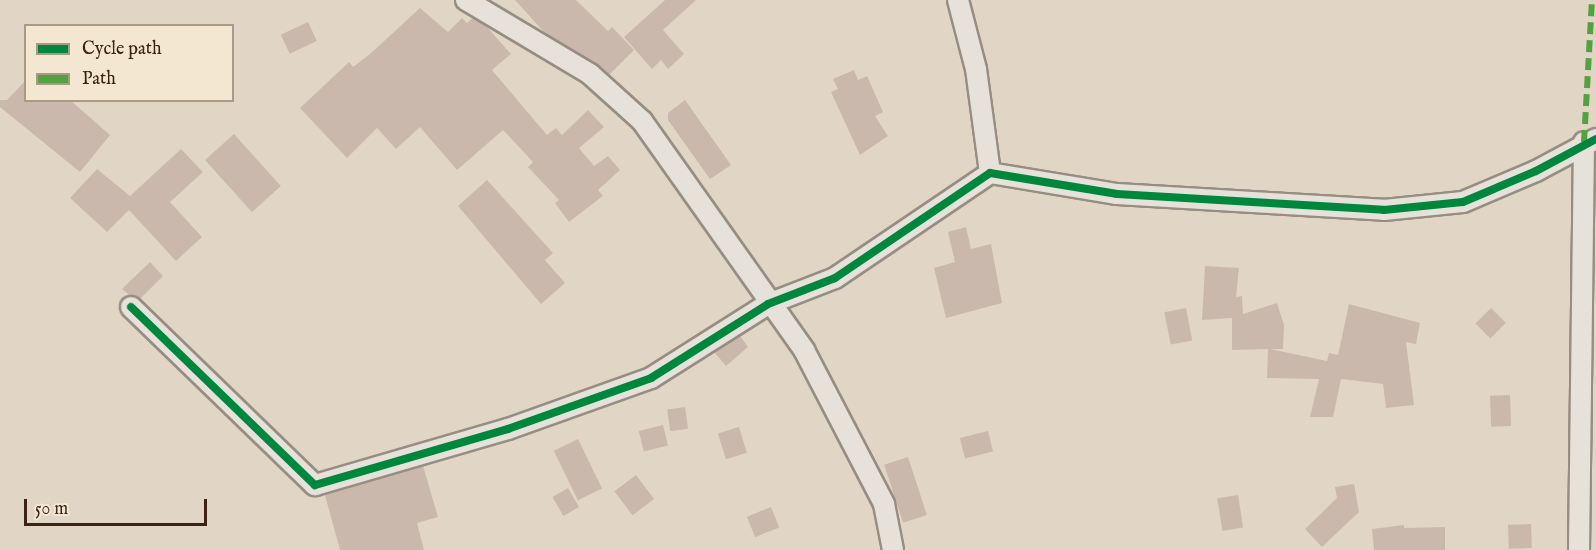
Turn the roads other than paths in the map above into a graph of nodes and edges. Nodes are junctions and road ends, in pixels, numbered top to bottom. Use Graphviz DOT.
graph roads {
  1 [pos="466,0"];
  2 [pos="958,0"];
  3 [pos="1590,141"];
  4 [pos="990,173"];
  5 [pos="768,304"];
  6 [pos="131,307"];
  7 [pos="893,550"];
  8 [pos="1579,550"];
  1 -- 5 [label="street"];
  2 -- 4 [label="street"];
  3 -- 4 [label="street"];
  3 -- 8 [label="street"];
  4 -- 5 [label="street"];
  5 -- 6 [label="street"];
  5 -- 7 [label="street"];
}
